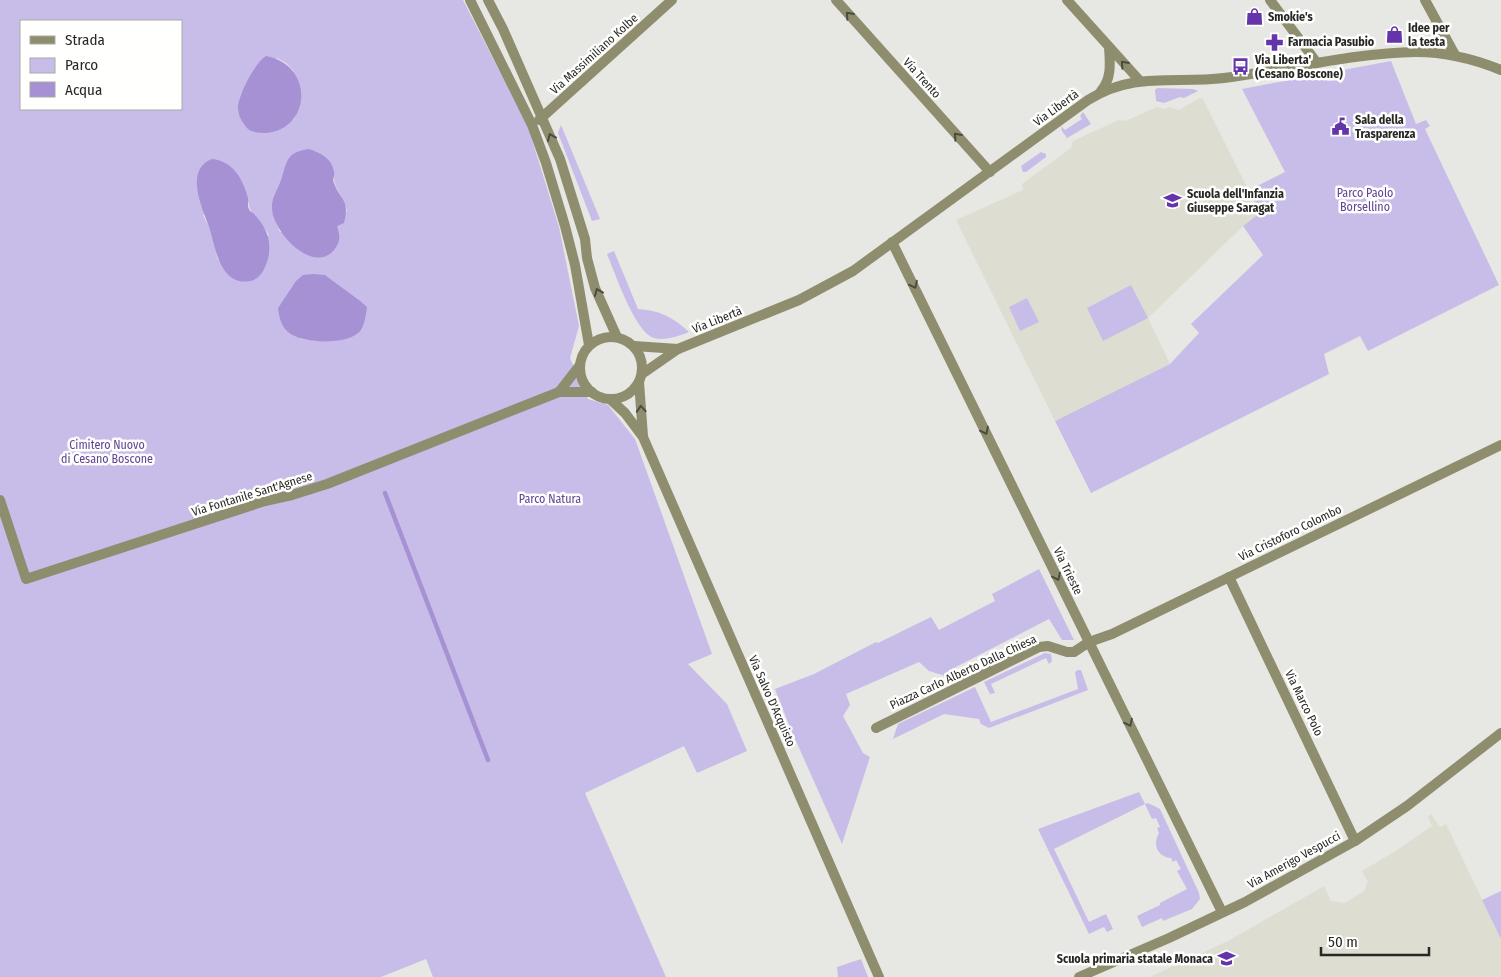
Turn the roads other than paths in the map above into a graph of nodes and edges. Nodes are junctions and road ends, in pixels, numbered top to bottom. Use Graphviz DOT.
graph roads {
  1 [pos="470,0"];
  2 [pos="488,0"];
  3 [pos="672,0"];
  4 [pos="836,0"];
  5 [pos="1067,0"];
  6 [pos="1270,0"];
  7 [pos="1425,0"];
  8 [pos="1278,5"];
  9 [pos="1109,47"];
  10 [pos="1455,54"];
  11 [pos="1317,63"];
  12 [pos="1501,70"];
  13 [pos="1140,81"];
  14 [pos="1099,93"];
  15 [pos="543,117"];
  16 [pos="532,125"];
  17 [pos="990,172"];
  18 [pos="892,242"];
  19 [pos="617,337"];
  20 [pos="590,345"];
  21 [pos="634,346"];
  22 [pos="678,349"];
  23 [pos="580,365"];
  24 [pos="641,378"];
  25 [pos="560,392"];
  26 [pos="592,392"];
  27 [pos="610,399"];
  28 [pos="643,437"];
  29 [pos="1501,445"];
  30 [pos="0,500"];
  31 [pos="1229,577"];
  32 [pos="1089,642"];
  33 [pos="876,728"];
  34 [pos="1501,732"];
  35 [pos="1356,841"];
  36 [pos="1222,912"];
  37 [pos="880,976"];
  38 [pos="1079,977"];
  1 -- 16 [label="street"];
  2 -- 15 [label="street"];
  3 -- 15 [label="street, Via Massimiliano Kolbe"];
  17 -- 4 [label="street, Via Trento, one-way"];
  5 -- 9 [label="street"];
  6 -- 8 [label="street"];
  7 -- 10 [label="street"];
  8 -- 11 [label="street"];
  13 -- 9 [label="street, one-way"];
  9 -- 14 [label="street"];
  10 -- 11 [label="street, Via Libertà"];
  10 -- 12 [label="street, Via Libertà"];
  11 -- 13 [label="street, Via Libertà"];
  13 -- 14 [label="street, Via Libertà"];
  14 -- 17 [label="street, Via Libertà"];
  15 -- 16 [label="street, Via Massimiliano Kolbe"];
  19 -- 15 [label="street, one-way"];
  16 -- 20 [label="street"];
  17 -- 18 [label="street, Via Libertà"];
  18 -- 22 [label="street, Via Libertà"];
  18 -- 32 [label="street, Via Trieste, one-way"];
  19 -- 20 [label="street"];
  19 -- 21 [label="street"];
  20 -- 23 [label="street"];
  21 -- 22 [label="street"];
  21 -- 24 [label="street"];
  22 -- 24 [label="street"];
  23 -- 25 [label="street"];
  23 -- 26 [label="street"];
  24 -- 27 [label="street"];
  28 -- 24 [label="street, one-way"];
  25 -- 26 [label="street"];
  25 -- 30 [label="street, Via Fontanile Sant'Agnese"];
  26 -- 27 [label="street"];
  27 -- 28 [label="street"];
  28 -- 37 [label="street, Via Salvo D'Acquisto"];
  29 -- 31 [label="street, Via Cristoforo Colombo"];
  31 -- 32 [label="street, Via Cristoforo Colombo"];
  31 -- 35 [label="street, Via Marco Polo"];
  32 -- 33 [label="street, Piazza Carlo Alberto Dalla Chiesa"];
  32 -- 36 [label="street, Via Trieste, one-way"];
  34 -- 35 [label="street, Via Amerigo Vespucci"];
  35 -- 36 [label="street, Via Amerigo Vespucci"];
  36 -- 38 [label="street, Via Amerigo Vespucci"];
}
